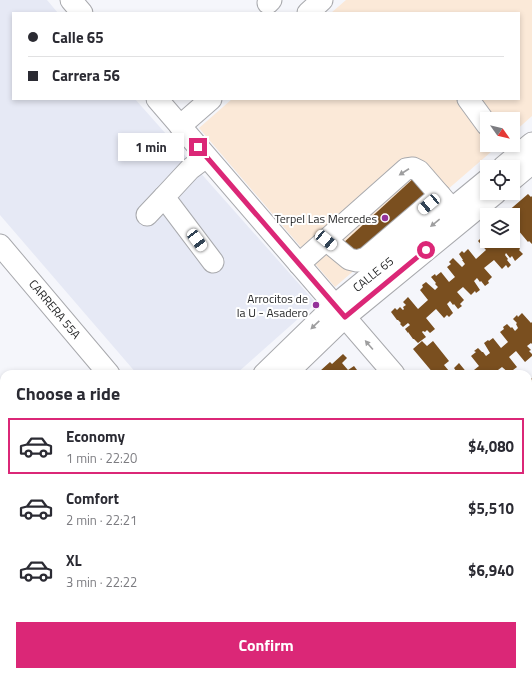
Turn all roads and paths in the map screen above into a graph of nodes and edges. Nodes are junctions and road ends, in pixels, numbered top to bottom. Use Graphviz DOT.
graph roads {
  1 [pos="71,0"];
  2 [pos="322,0"];
  3 [pos="81,12"];
  4 [pos="309,12"];
  5 [pos="158,100"];
  6 [pos="210,100"];
  7 [pos="469,100"];
  8 [pos="480,115"];
  9 [pos="180,126"];
  10 [pos="532,143"];
  11 [pos="206,157"];
  12 [pos="514,160"];
  13 [pos="480,184"];
  14 [pos="164,197"];
  15 [pos="487,200"];
  16 [pos="446,202"];
  17 [pos="147,215"];
  18 [pos="326,240"];
  19 [pos="0,245"];
  20 [pos="213,262"];
  21 [pos="299,264"];
  22 [pos="371,264"];
  23 [pos="340,311"];
  24 [pos="106,370"];
  25 [pos="269,370"];
  26 [pos="289,370"];
  27 [pos="391,370"];
  1 -- 3 [label="street"];
  2 -- 4 [label="street"];
  5 -- 9 [label="street"];
  6 -- 9 [label="street"];
  7 -- 8 [label="street"];
  9 -- 11 [label="street"];
  10 -- 12 [label="street"];
  11 -- 14 [label="street"];
  11 -- 21 [label="street"];
  13 -- 16 [label="street, CALLE 65"];
  14 -- 17 [label="street"];
  14 -- 20 [label="street"];
  15 -- 23 [label="street, CALLE 65"];
  16 -- 18 [label="street, one-way"];
  16 -- 22 [label="street, CALLE 65"];
  18 -- 21 [label="street"];
  18 -- 22 [label="street"];
  19 -- 24 [label="street, CARRERA 55A"];
  21 -- 23 [label="street"];
  22 -- 23 [label="street, CALLE 65"];
  23 -- 25 [label="street, CALLE 65, one-way"];
  23 -- 26 [label="street, CALLE 65"];
  27 -- 23 [label="street, one-way"];
}
